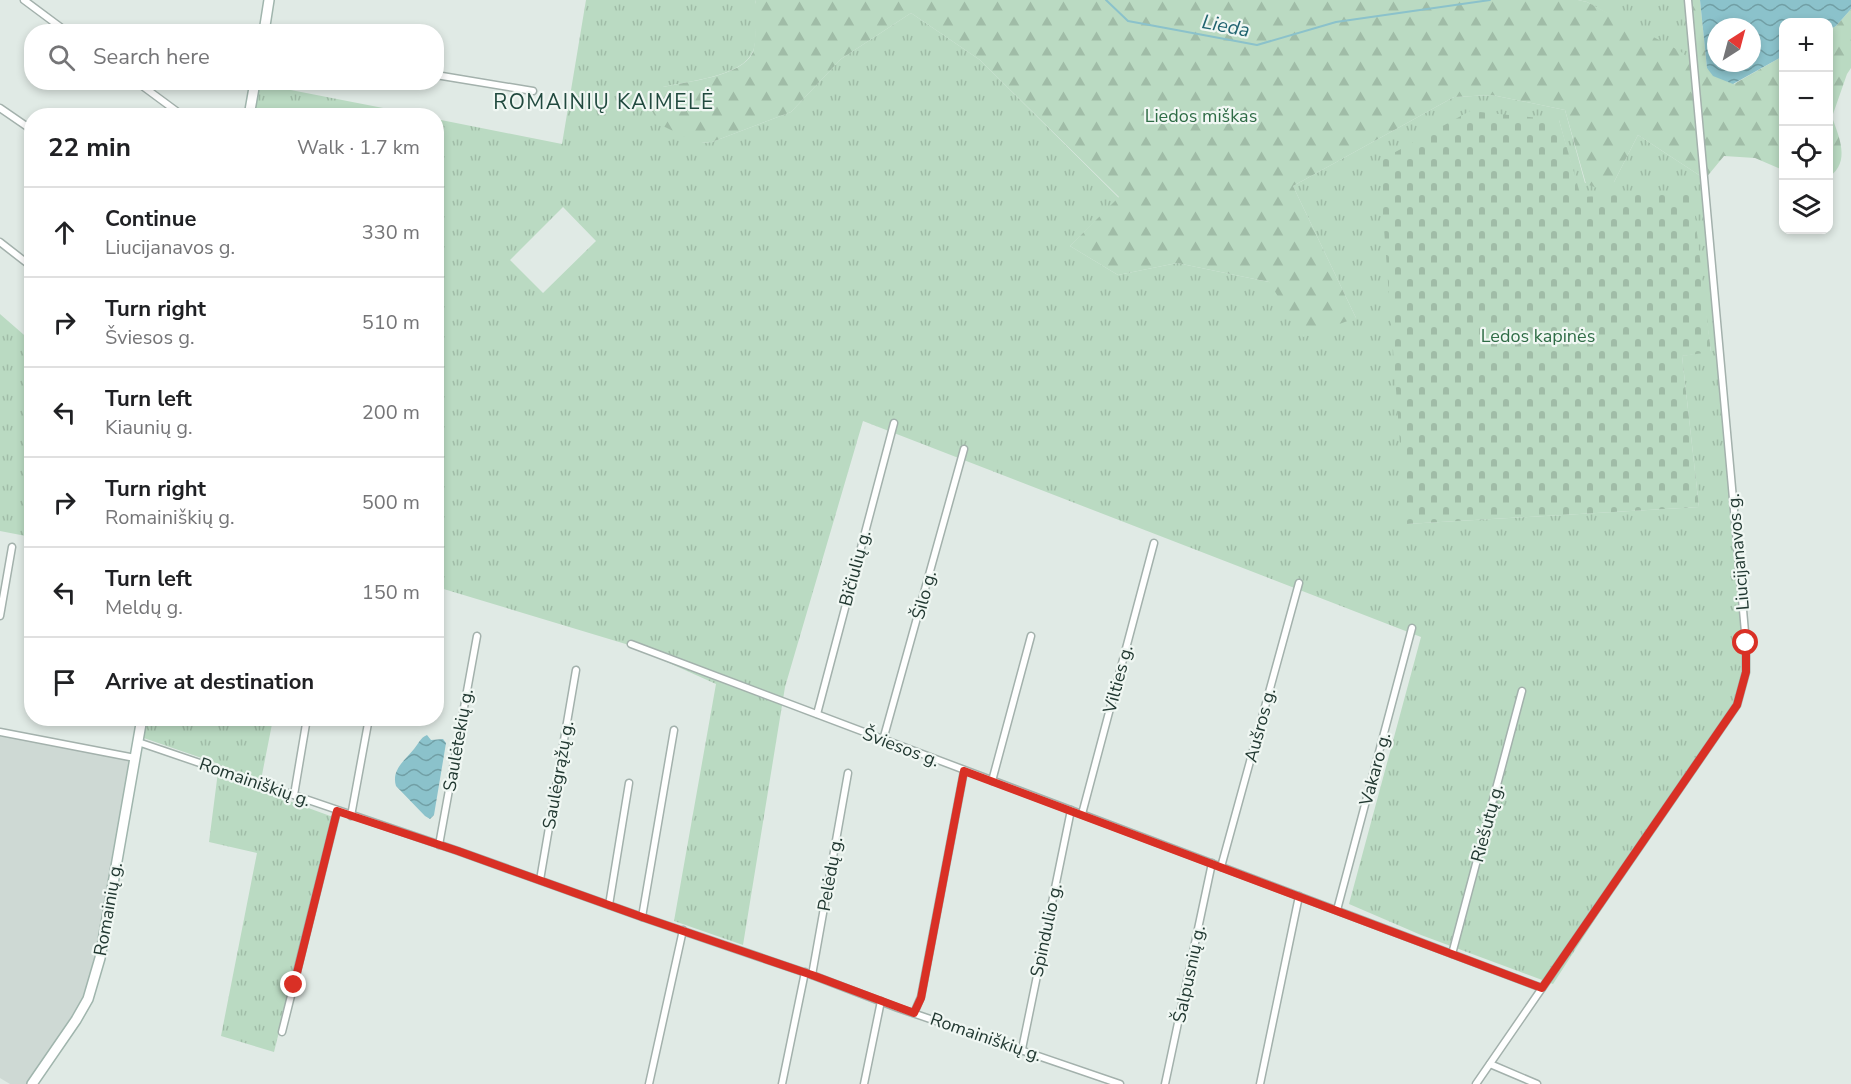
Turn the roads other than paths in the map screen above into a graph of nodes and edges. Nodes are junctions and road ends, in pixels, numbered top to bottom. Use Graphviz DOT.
graph roads {
  1 [pos="24,0"];
  2 [pos="269,0"];
  3 [pos="1688,0"];
  4 [pos="56,24"];
  5 [pos="265,24"];
  6 [pos="444,76"];
  7 [pos="148,90"];
  8 [pos="254,90"];
  9 [pos="533,91"];
  10 [pos="0,108"];
  11 [pos="172,108"];
  12 [pos="250,108"];
  13 [pos="24,124"];
  14 [pos="0,242"];
  15 [pos="24,261"];
  16 [pos="894,423"];
  17 [pos="964,449"];
  18 [pos="1154,543"];
  19 [pos="12,547"];
  20 [pos="1299,583"];
  21 [pos="0,616"];
  22 [pos="1412,628"];
  23 [pos="477,636"];
  24 [pos="1031,636"];
  25 [pos="631,644"];
  26 [pos="576,670"];
  27 [pos="1522,691"];
  28 [pos="817,714"];
  29 [pos="141,726"];
  30 [pos="306,726"];
  31 [pos="368,726"];
  32 [pos="674,730"];
  33 [pos="0,732"];
  34 [pos="884,740"];
  35 [pos="138,742"];
  36 [pos="135,758"];
  37 [pos="964,771"];
  38 [pos="848,773"];
  39 [pos="992,781"];
  40 [pos="629,783"];
  41 [pos="294,795"];
  42 [pos="1071,810"];
  43 [pos="337,811"];
  44 [pos="1082,814"];
  45 [pos="351,816"];
  46 [pos="440,845"];
  47 [pos="1212,863"];
  48 [pos="1221,867"];
  49 [pos="540,880"];
  50 [pos="1299,896"];
  51 [pos="609,905"];
  52 [pos="1337,910"];
  53 [pos="642,917"];
  54 [pos="683,930"];
  55 [pos="1452,954"];
  56 [pos="808,973"];
  57 [pos="1542,988"];
  58 [pos="881,1001"];
  59 [pos="914,1013"];
  60 [pos="282,1032"];
  61 [pos="1022,1049"];
  62 [pos="1490,1064"];
  63 [pos="32,1084"];
  64 [pos="650,1084"];
  65 [pos="782,1084"];
  66 [pos="864,1084"];
  67 [pos="1120,1084"];
  68 [pos="1165,1084"];
  69 [pos="1260,1084"];
  70 [pos="1476,1084"];
  71 [pos="1537,1084"];
  1 -- 4 [label="street"];
  2 -- 5 [label="main road"];
  3 -- 57 [label="street, Liucijanavos g."];
  6 -- 9 [label="street"];
  7 -- 11 [label="street"];
  8 -- 12 [label="main road"];
  10 -- 13 [label="street"];
  14 -- 15 [label="street"];
  16 -- 28 [label="street, Bičiulių g."];
  17 -- 34 [label="street, Šilo g."];
  18 -- 44 [label="street, Vilties g."];
  19 -- 21 [label="street"];
  20 -- 48 [label="street, Aušros g."];
  22 -- 52 [label="street, Vakaro g."];
  23 -- 46 [label="street, Saulėtekių g."];
  24 -- 39 [label="street"];
  25 -- 28 [label="street, Šviesos g."];
  26 -- 49 [label="street, Saulėgrąžų g."];
  27 -- 55 [label="street, Riešutų g."];
  28 -- 34 [label="street, Šviesos g."];
  29 -- 35 [label="main road, Romainių g."];
  30 -- 41 [label="street"];
  31 -- 45 [label="street"];
  32 -- 53 [label="street"];
  33 -- 36 [label="street"];
  34 -- 37 [label="street, Šviesos g."];
  35 -- 36 [label="main road, Romainių g."];
  35 -- 41 [label="street, Romainiškių g."];
  36 -- 63 [label="main road, Romainių g."];
  37 -- 39 [label="street, Šviesos g."];
  37 -- 59 [label="street"];
  38 -- 56 [label="street, Pelėdų g."];
  39 -- 42 [label="street, Šviesos g."];
  40 -- 51 [label="street"];
  41 -- 43 [label="street, Romainiškių g."];
  42 -- 44 [label="street, Šviesos g."];
  42 -- 61 [label="street, Spindulio g."];
  43 -- 45 [label="street, Romainiškių g."];
  43 -- 60 [label="street"];
  44 -- 47 [label="street, Šviesos g."];
  45 -- 46 [label="street, Romainiškių g."];
  46 -- 49 [label="street, Romainiškių g."];
  47 -- 48 [label="street, Šviesos g."];
  47 -- 68 [label="street, Šalpusnių g."];
  48 -- 50 [label="street, Šviesos g."];
  49 -- 51 [label="street, Romainiškių g."];
  50 -- 52 [label="street, Šviesos g."];
  50 -- 69 [label="street"];
  51 -- 53 [label="street, Romainiškių g."];
  52 -- 55 [label="street, Šviesos g."];
  53 -- 54 [label="street, Romainiškių g."];
  54 -- 56 [label="street, Romainiškių g."];
  54 -- 64 [label="street"];
  55 -- 57 [label="street, Šviesos g."];
  56 -- 58 [label="street, Romainiškių g."];
  56 -- 65 [label="street, Pelėdų g."];
  57 -- 62 [label="street, Liucijanavos g."];
  58 -- 59 [label="street, Romainiškių g."];
  58 -- 66 [label="street"];
  59 -- 61 [label="street, Romainiškių g."];
  61 -- 67 [label="street, Romainiškių g."];
  62 -- 70 [label="street, Liucijanavos g."];
  62 -- 71 [label="street"];
}
